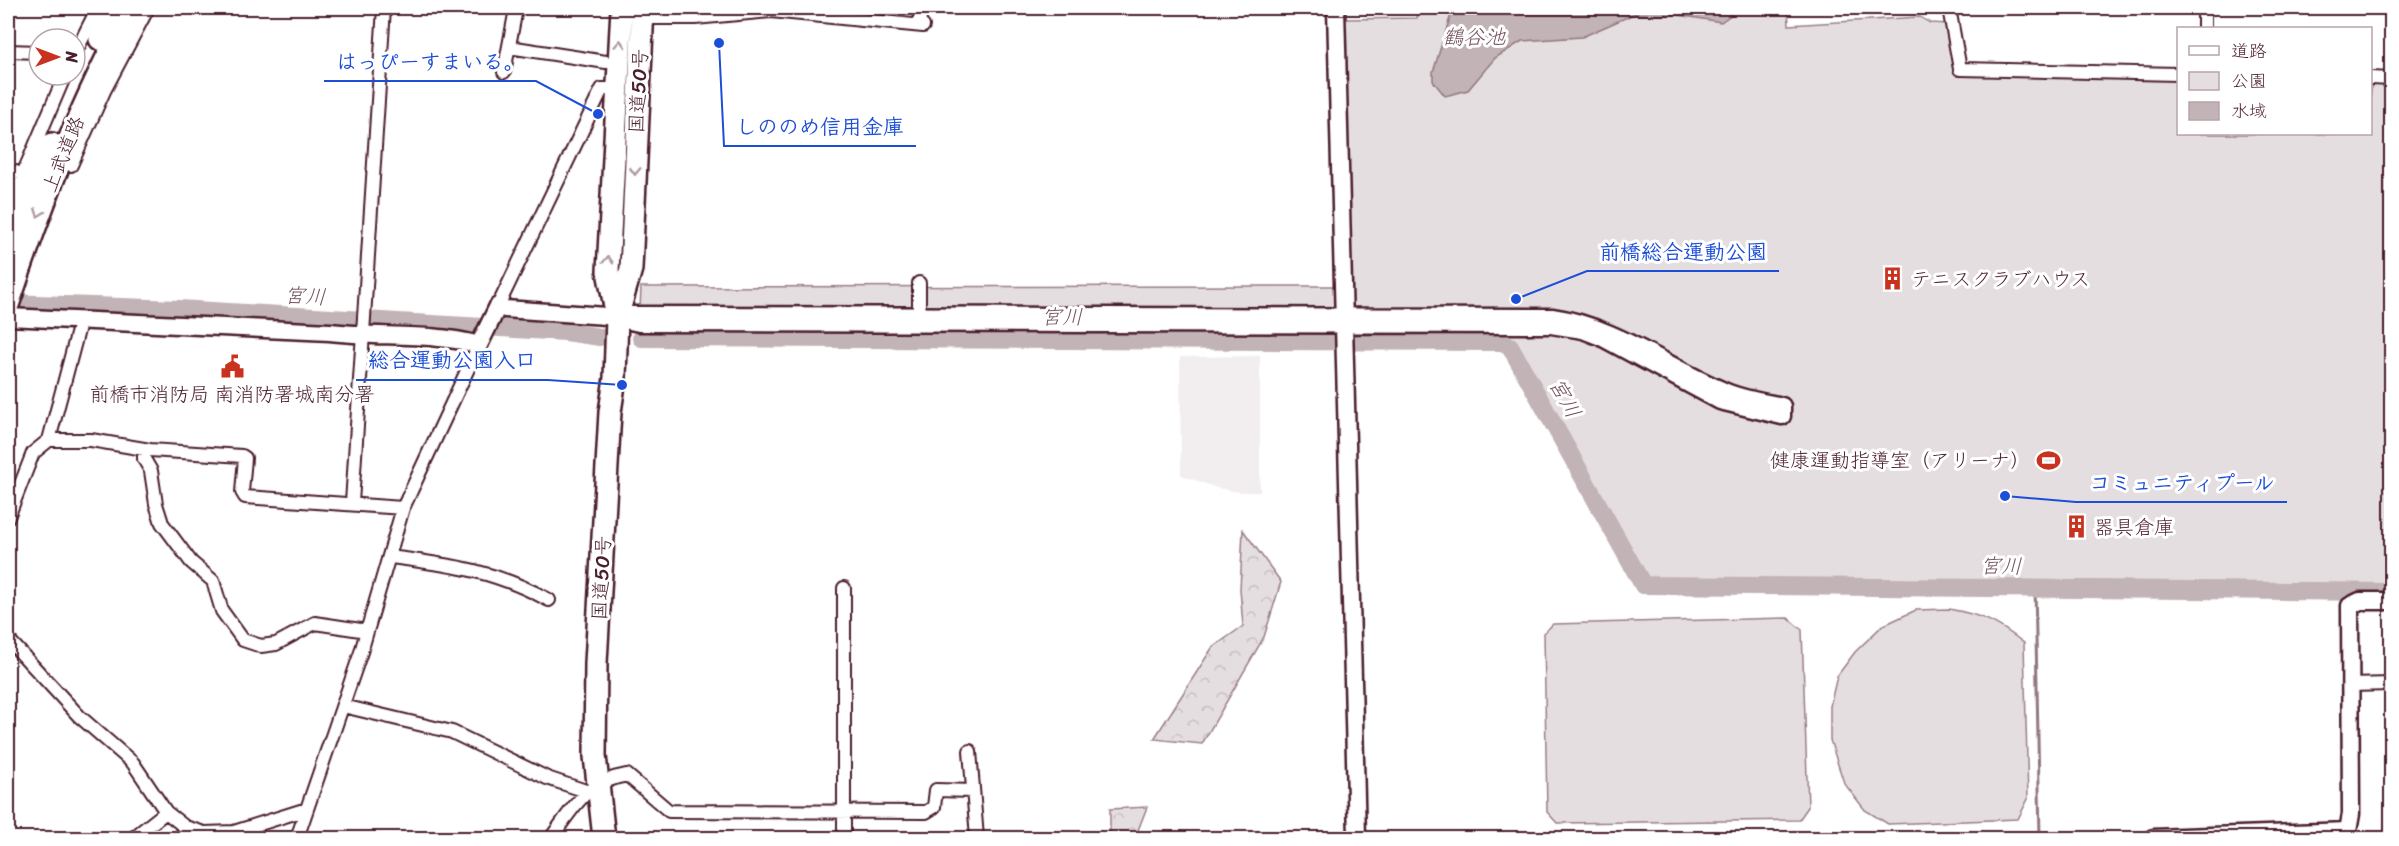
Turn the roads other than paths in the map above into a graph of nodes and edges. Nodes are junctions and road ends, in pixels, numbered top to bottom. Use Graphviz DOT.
graph roads {
  1 [pos="98,8"];
  2 [pos="116,8"];
  3 [pos="133,8"];
  4 [pos="148,8"];
  5 [pos="384,8"];
  6 [pos="519,8"];
  7 [pos="622,8"];
  8 [pos="921,8"];
  9 [pos="1336,8"];
  10 [pos="1949,8"];
  11 [pos="2204,8"];
  12 [pos="771,9"];
  13 [pos="642,13"];
  14 [pos="2204,27"];
  15 [pos="87,30"];
  16 [pos="509,47"];
  17 [pos="8,51"];
  18 [pos="27,52"];
  19 [pos="606,62"];
  20 [pos="504,72"];
  21 [pos="2177,74"];
  22 [pos="2372,78"];
  23 [pos="2391,79"];
  24 [pos="60,87"];
  25 [pos="618,89"];
  26 [pos="75,138"];
  27 [pos="71,165"];
  28 [pos="8,170"];
  29 [pos="22,174"];
  30 [pos="9,236"];
  31 [pos="919,283"];
  32 [pos="10,299"];
  33 [pos="496,311"];
  34 [pos="8,317"];
  35 [pos="617,317"];
  36 [pos="919,319"];
  37 [pos="81,320"];
  38 [pos="1344,330"];
  39 [pos="363,333"];
  40 [pos="481,340"];
  41 [pos="49,440"];
  42 [pos="144,449"];
  43 [pos="352,503"];
  44 [pos="403,508"];
  45 [pos="8,517"];
  46 [pos="390,557"];
  47 [pos="844,588"];
  48 [pos="549,600"];
  49 [pos="2391,601"];
  50 [pos="367,631"];
  51 [pos="8,639"];
  52 [pos="2391,684"];
  53 [pos="2349,685"];
  54 [pos="343,706"];
  55 [pos="970,751"];
  56 [pos="591,788"];
  57 [pos="973,791"];
  58 [pos="307,809"];
  59 [pos="844,811"];
  60 [pos="166,812"];
  61 [pos="2350,835"];
  62 [pos="133,838"];
  63 [pos="297,838"];
  64 [pos="551,838"];
  65 [pos="604,838"];
  66 [pos="844,838"];
  67 [pos="977,838"];
  68 [pos="1357,838"];
  69 [pos="2153,838"];
  1 -- 15 [label="street"];
  2 -- 30 [label="highway, 上武道路"];
  3 -- 26 [label="highway, 上武道路"];
  4 -- 26 [label="street"];
  5 -- 39 [label="street"];
  6 -- 16 [label="street"];
  25 -- 7 [label="highway, 国道50号, one-way"];
  8 -- 12 [label="street"];
  9 -- 38 [label="street"];
  10 -- 21 [label="street"];
  11 -- 14 [label="street"];
  12 -- 13 [label="street"];
  13 -- 35 [label="highway, 国道50号, one-way"];
  16 -- 19 [label="street"];
  16 -- 20 [label="street"];
  17 -- 18 [label="street"];
  22 -- 23 [label="street"];
  24 -- 29 [label="street"];
  25 -- 33 [label="street"];
  35 -- 25 [label="highway, 国道50号, one-way"];
  26 -- 27 [label="street"];
  26 -- 32 [label="highway, 上武道路, one-way"];
  28 -- 29 [label="street"];
  29 -- 30 [label="street"];
  31 -- 36 [label="street"];
  33 -- 35 [label="street"];
  33 -- 40 [label="street"];
  34 -- 37 [label="street"];
  35 -- 36 [label="street"];
  35 -- 56 [label="highway, 国道50号"];
  36 -- 38 [label="street"];
  37 -- 39 [label="street"];
  37 -- 41 [label="street"];
  38 -- 38 [label="street"];
  38 -- 68 [label="street"];
  39 -- 40 [label="street"];
  39 -- 43 [label="street"];
  40 -- 44 [label="street"];
  41 -- 42 [label="street"];
  41 -- 45 [label="street"];
  42 -- 43 [label="street"];
  42 -- 50 [label="street"];
  43 -- 44 [label="street"];
  44 -- 46 [label="street"];
  46 -- 48 [label="street"];
  46 -- 50 [label="street"];
  47 -- 59 [label="street"];
  49 -- 53 [label="street"];
  50 -- 54 [label="street"];
  51 -- 60 [label="street"];
  52 -- 53 [label="street"];
  53 -- 61 [label="street"];
  54 -- 56 [label="street"];
  54 -- 58 [label="street"];
  55 -- 57 [label="street"];
  56 -- 59 [label="street"];
  56 -- 64 [label="street"];
  56 -- 65 [label="highway, 国道50号"];
  57 -- 59 [label="street"];
  57 -- 67 [label="street"];
  58 -- 60 [label="street"];
  58 -- 63 [label="street"];
  59 -- 66 [label="street"];
  60 -- 62 [label="street"];
  61 -- 69 [label="street"];
}
